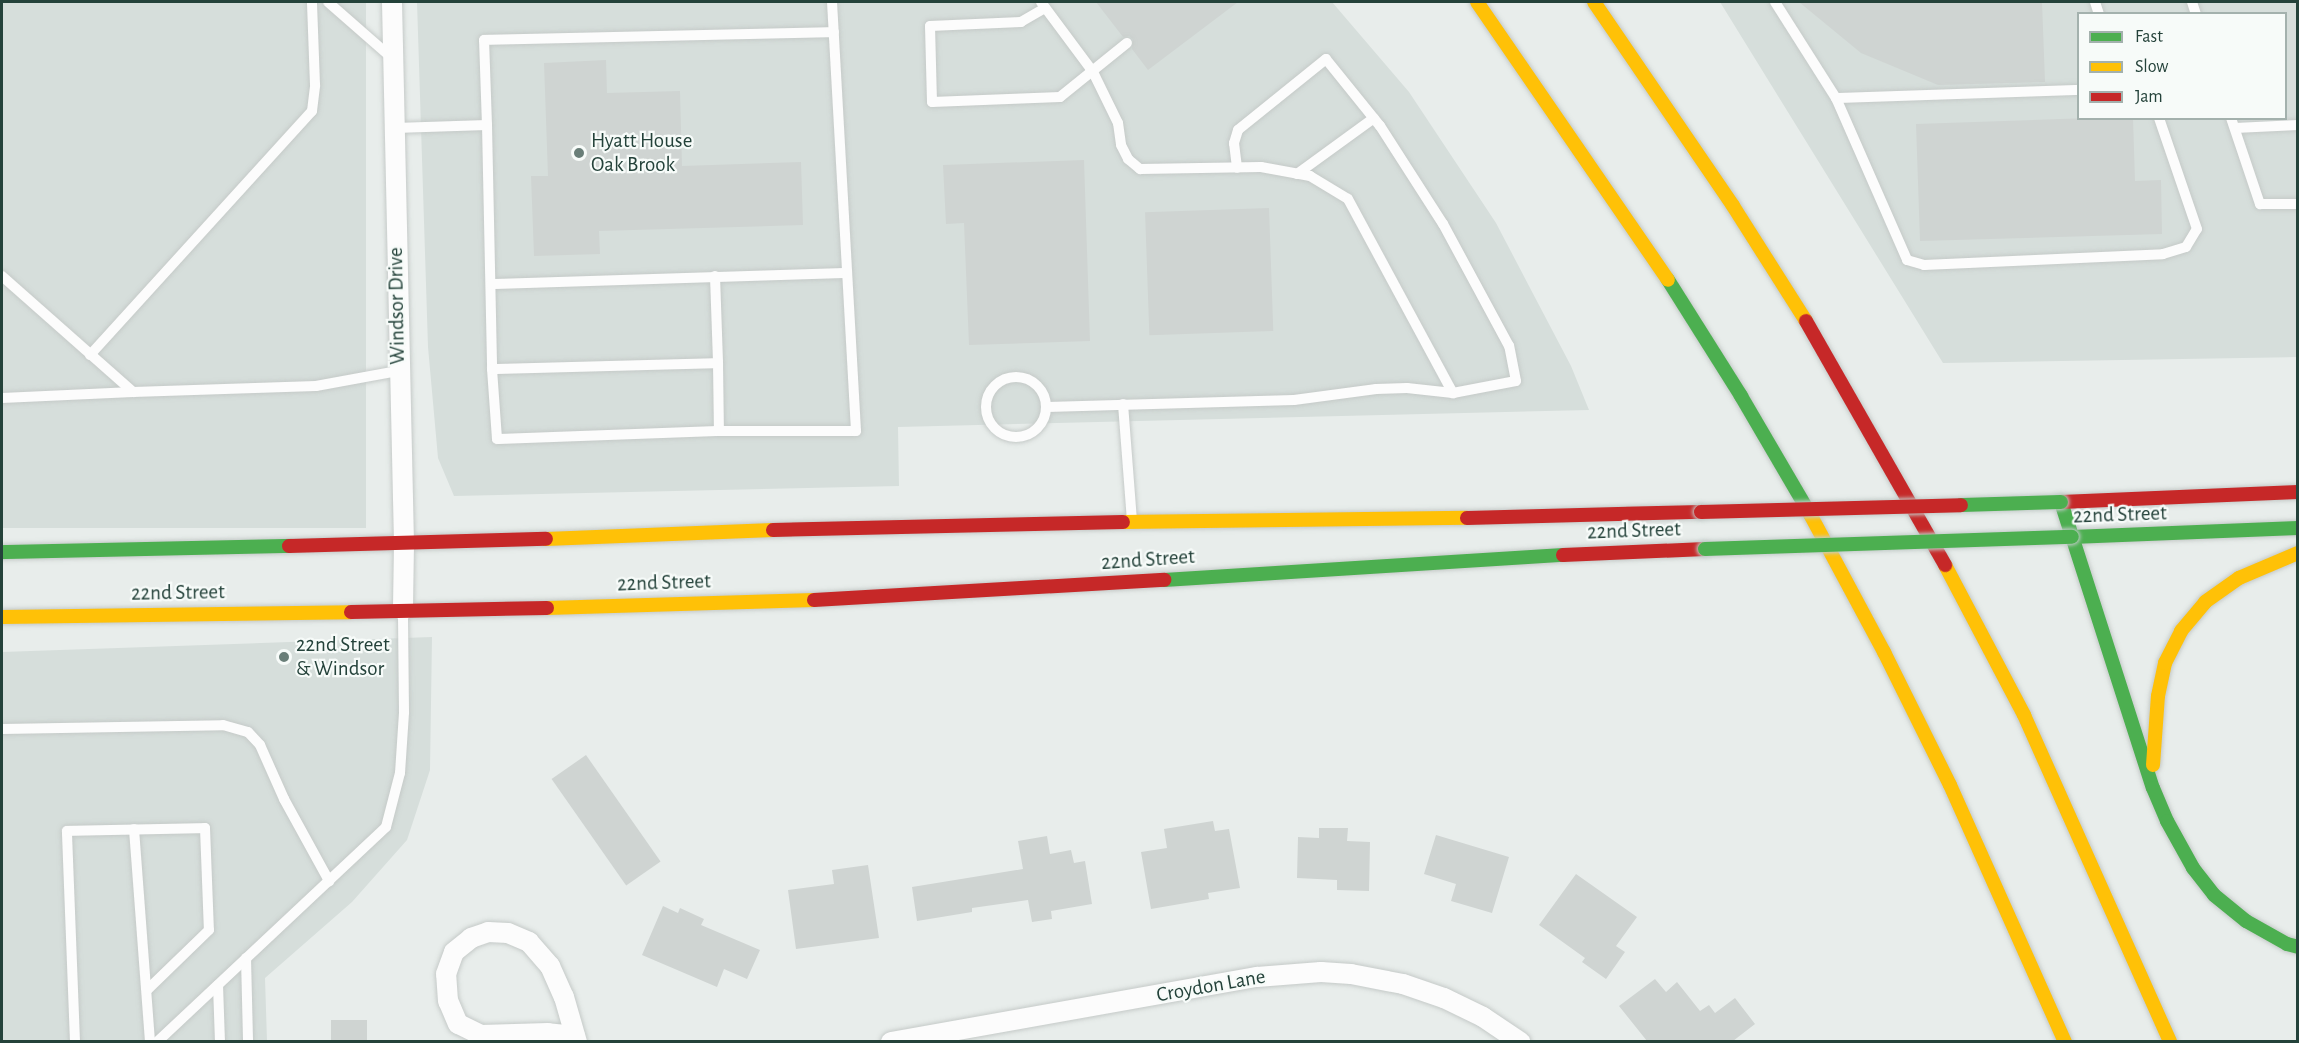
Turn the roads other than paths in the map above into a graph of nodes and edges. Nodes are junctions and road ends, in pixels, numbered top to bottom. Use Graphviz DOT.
graph roads {
  1 [pos="312,2"];
  2 [pos="328,2"];
  3 [pos="392,2"];
  4 [pos="832,2"];
  5 [pos="1477,2"];
  6 [pos="1594,2"];
  7 [pos="1774,2"];
  8 [pos="1043,5"];
  9 [pos="834,32"];
  10 [pos="1127,43"];
  11 [pos="393,59"];
  12 [pos="1093,72"];
  13 [pos="2077,90"];
  14 [pos="1836,98"];
  15 [pos="1374,117"];
  16 [pos="2160,120"];
  17 [pos="2233,124"];
  18 [pos="486,125"];
  19 [pos="2298,125"];
  20 [pos="395,129"];
  21 [pos="1238,168"];
  22 [pos="1297,174"];
  23 [pos="2298,204"];
  24 [pos="847,273"];
  25 [pos="2,276"];
  26 [pos="715,276"];
  27 [pos="492,284"];
  28 [pos="90,355"];
  29 [pos="718,363"];
  30 [pos="492,369"];
  31 [pos="398,371"];
  32 [pos="133,392"];
  33 [pos="1453,393"];
  34 [pos="2,398"];
  35 [pos="1123,404"];
  36 [pos="1047,406"];
  37 [pos="719,431"];
  38 [pos="2298,492"];
  39 [pos="2061,502"];
  40 [pos="1133,522"];
  41 [pos="2298,528"];
  42 [pos="2072,537"];
  43 [pos="404,544"];
  44 [pos="2,552"];
  45 [pos="2298,553"];
  46 [pos="403,610"];
  47 [pos="2,617"];
  48 [pos="2,729"];
  49 [pos="2153,788"];
  50 [pos="134,830"];
  51 [pos="328,881"];
  52 [pos="2298,947"];
  53 [pos="246,958"];
  54 [pos="218,985"];
  55 [pos="147,990"];
  56 [pos="576,1039"];
  57 [pos="75,1041"];
  58 [pos="150,1041"];
  59 [pos="157,1041"];
  60 [pos="220,1041"];
  61 [pos="248,1041"];
  62 [pos="891,1041"];
  63 [pos="1520,1041"];
  64 [pos="2065,1041"];
  65 [pos="2170,1041"];
  1 -- 28 [label="lane"];
  2 -- 11 [label="lane"];
  3 -- 11 [label="street, Windsor Drive"];
  4 -- 9 [label="lane"];
  5 -- 64 [label="main road"];
  6 -- 65 [label="main road"];
  7 -- 14 [label="lane"];
  8 -- 12 [label="lane"];
  8 -- 12 [label="lane"];
  9 -- 18 [label="lane"];
  9 -- 24 [label="lane"];
  10 -- 12 [label="lane"];
  11 -- 20 [label="street, Windsor Drive"];
  12 -- 21 [label="lane"];
  13 -- 14 [label="lane"];
  14 -- 16 [label="lane"];
  15 -- 21 [label="lane"];
  15 -- 22 [label="lane"];
  15 -- 33 [label="lane"];
  17 -- 19 [label="lane"];
  17 -- 23 [label="lane"];
  18 -- 20 [label="lane"];
  18 -- 27 [label="lane"];
  20 -- 31 [label="street, Windsor Drive"];
  21 -- 22 [label="lane"];
  22 -- 33 [label="lane"];
  24 -- 26 [label="lane"];
  24 -- 37 [label="lane"];
  25 -- 28 [label="lane"];
  26 -- 27 [label="lane"];
  26 -- 29 [label="lane"];
  27 -- 30 [label="lane"];
  28 -- 32 [label="lane"];
  29 -- 30 [label="lane"];
  29 -- 37 [label="lane"];
  30 -- 37 [label="lane"];
  31 -- 32 [label="lane"];
  31 -- 43 [label="street, Windsor Drive"];
  32 -- 34 [label="lane"];
  33 -- 35 [label="lane"];
  35 -- 36 [label="lane"];
  35 -- 40 [label="lane"];
  36 -- 36 [label="lane"];
  38 -- 39 [label="main road, 22nd Street"];
  39 -- 40 [label="main road, 22nd Street, bridge"];
  39 -- 42 [label="main road"];
  40 -- 43 [label="main road, 22nd Street"];
  41 -- 42 [label="main road, 22nd Street"];
  42 -- 46 [label="main road, 22nd Street, bridge"];
  42 -- 49 [label="main road"];
  43 -- 44 [label="main road, 22nd Street"];
  43 -- 46 [label="street, Windsor Drive"];
  45 -- 49 [label="main road"];
  46 -- 47 [label="main road, 22nd Street"];
  46 -- 51 [label="lane"];
  48 -- 51 [label="lane"];
  49 -- 52 [label="main road"];
  50 -- 55 [label="lane"];
  50 -- 55 [label="lane"];
  50 -- 57 [label="lane"];
  51 -- 53 [label="lane"];
  53 -- 54 [label="lane"];
  53 -- 61 [label="lane"];
  54 -- 59 [label="lane"];
  54 -- 60 [label="lane"];
  55 -- 58 [label="lane"];
  56 -- 56 [label="street"];
  62 -- 63 [label="street, Croydon Lane"];
}
